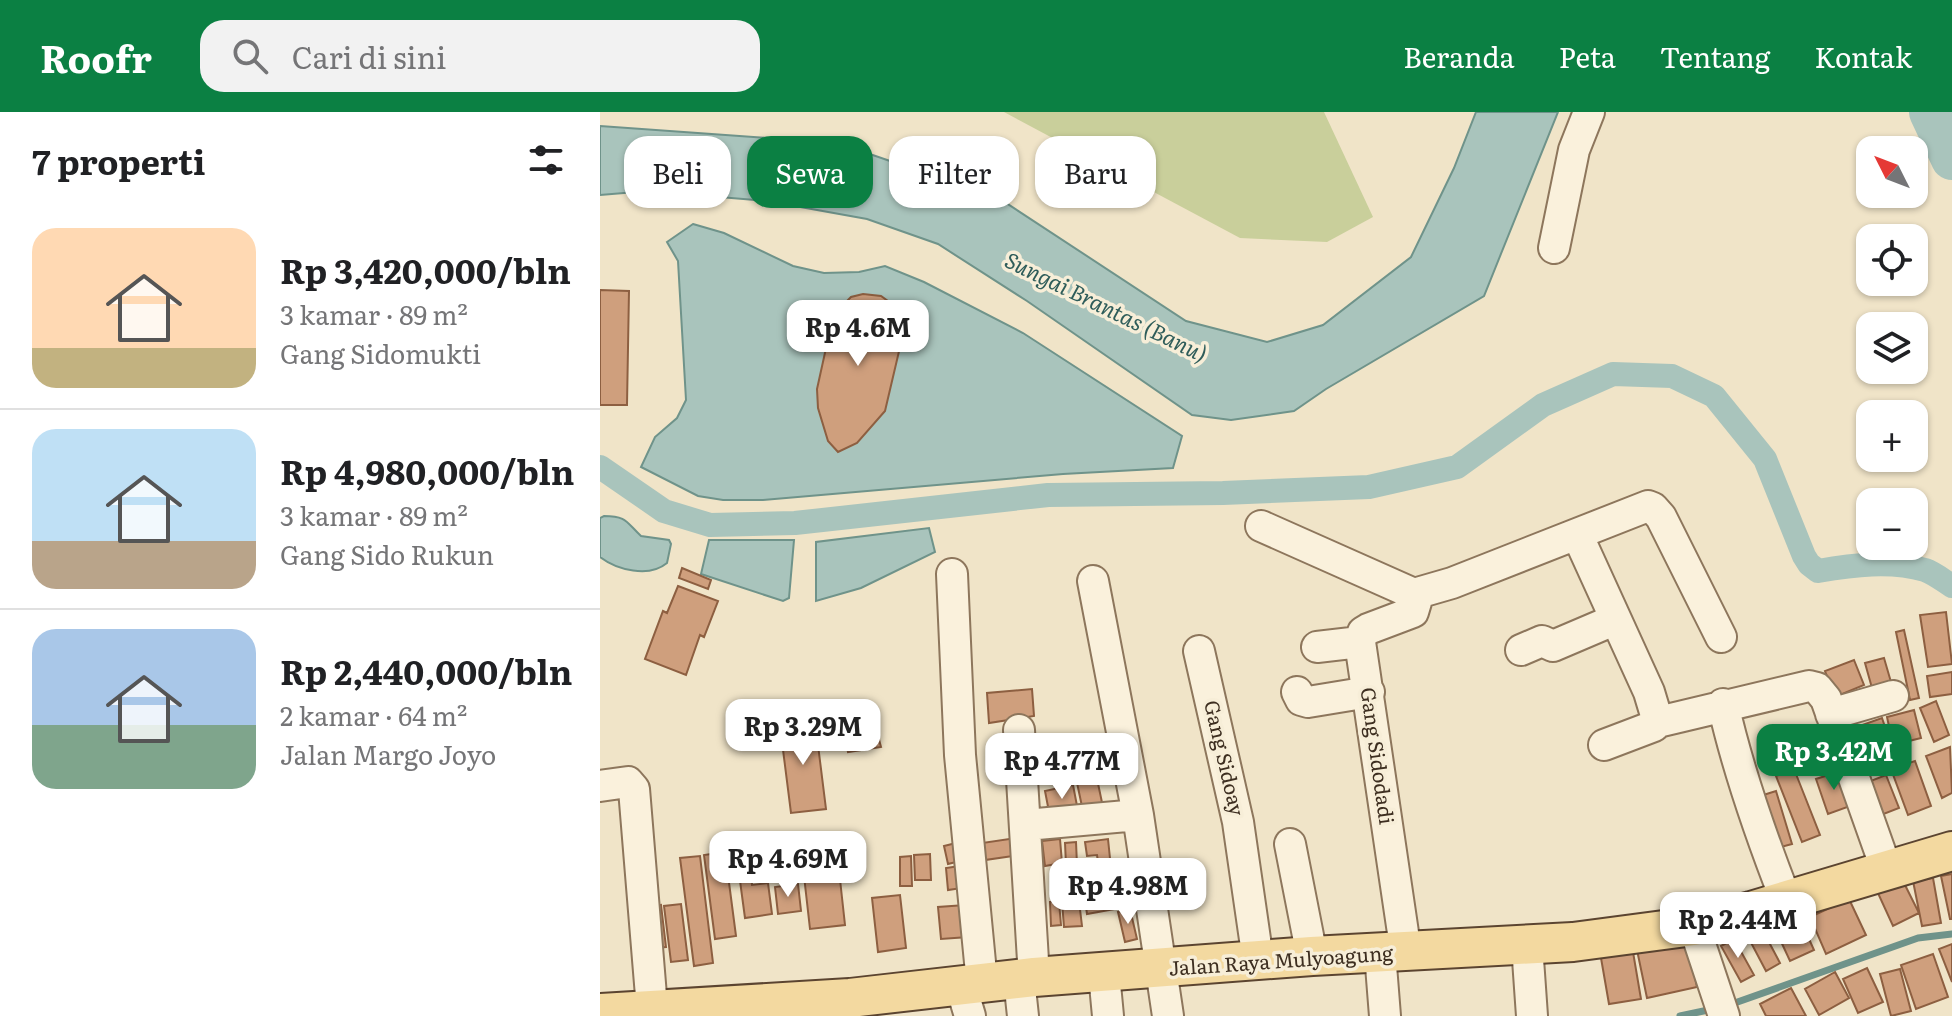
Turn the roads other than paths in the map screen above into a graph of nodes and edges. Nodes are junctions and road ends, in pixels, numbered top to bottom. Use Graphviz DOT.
graph roads {
  1 [pos="1589,112"];
  2 [pos="1554,248"];
  3 [pos="1261,526"];
  4 [pos="1577,534"];
  5 [pos="952,574"];
  6 [pos="1093,581"];
  7 [pos="1414,594"];
  8 [pos="1614,620"];
  9 [pos="1721,637"];
  10 [pos="1360,642"];
  11 [pos="1317,647"];
  12 [pos="1521,650"];
  13 [pos="1199,651"];
  14 [pos="1297,692"];
  15 [pos="1369,692"];
  16 [pos="1893,696"];
  17 [pos="1824,701"];
  18 [pos="1723,704"];
  19 [pos="1658,722"];
  20 [pos="1019,730"];
  21 [pos="1604,745"];
  22 [pos="600,786"];
  23 [pos="1138,815"];
  24 [pos="1026,825"];
  25 [pos="1290,844"];
  26 [pos="1952,851"];
  27 [pos="1887,871"];
  28 [pos="1786,900"];
  29 [pos="1694,926"];
  30 [pos="1527,945"];
  31 [pos="1393,953"];
  32 [pos="1312,956"];
  33 [pos="1258,960"];
  34 [pos="1161,969"];
  35 [pos="1104,974"];
  36 [pos="998,993"];
  37 [pos="1721,1008"];
  38 [pos="751,1010"];
  39 [pos="628,1012"];
  40 [pos="1108,1016"];
  41 [pos="1168,1016"];
  42 [pos="1385,1016"];
  43 [pos="1532,1016"];
  1 -- 2 [label="street"];
  3 -- 7 [label="street"];
  4 -- 7 [label="street"];
  4 -- 8 [label="street"];
  4 -- 9 [label="street"];
  5 -- 36 [label="street"];
  6 -- 23 [label="street"];
  7 -- 10 [label="street"];
  8 -- 12 [label="street"];
  8 -- 19 [label="street"];
  10 -- 11 [label="street"];
  10 -- 15 [label="street, Gang Sidodadi"];
  13 -- 33 [label="street, Gang Sidoay"];
  14 -- 15 [label="street"];
  15 -- 31 [label="street, Gang Sidodadi"];
  16 -- 17 [label="street"];
  17 -- 18 [label="street"];
  17 -- 27 [label="street"];
  18 -- 19 [label="street"];
  18 -- 28 [label="street"];
  19 -- 21 [label="street"];
  20 -- 24 [label="street"];
  22 -- 39 [label="street"];
  23 -- 24 [label="street"];
  23 -- 34 [label="street"];
  24 -- 36 [label="street"];
  25 -- 32 [label="street"];
  26 -- 27 [label="main road, Jalan Raya Mulyoagung"];
  27 -- 28 [label="main road, Jalan Raya Mulyoagung"];
  28 -- 29 [label="main road, Jalan Raya Mulyoagung"];
  29 -- 30 [label="main road, Jalan Raya Mulyoagung"];
  29 -- 37 [label="street"];
  30 -- 31 [label="main road, Jalan Raya Mulyoagung"];
  30 -- 43 [label="street"];
  31 -- 32 [label="main road, Jalan Raya Mulyoagung"];
  31 -- 42 [label="street, Gang Sidodadi"];
  32 -- 33 [label="main road, Jalan Raya Mulyoagung"];
  33 -- 34 [label="main road, Jalan Raya Mulyoagung"];
  34 -- 35 [label="main road, Jalan Raya Mulyoagung"];
  34 -- 41 [label="street"];
  35 -- 36 [label="main road, Jalan Raya Mulyoagung"];
  35 -- 40 [label="street"];
  36 -- 38 [label="main road, Jalan Raya Mulyoagung"];
  38 -- 39 [label="main road, Jalan Raya Mulyoagung"];
}
